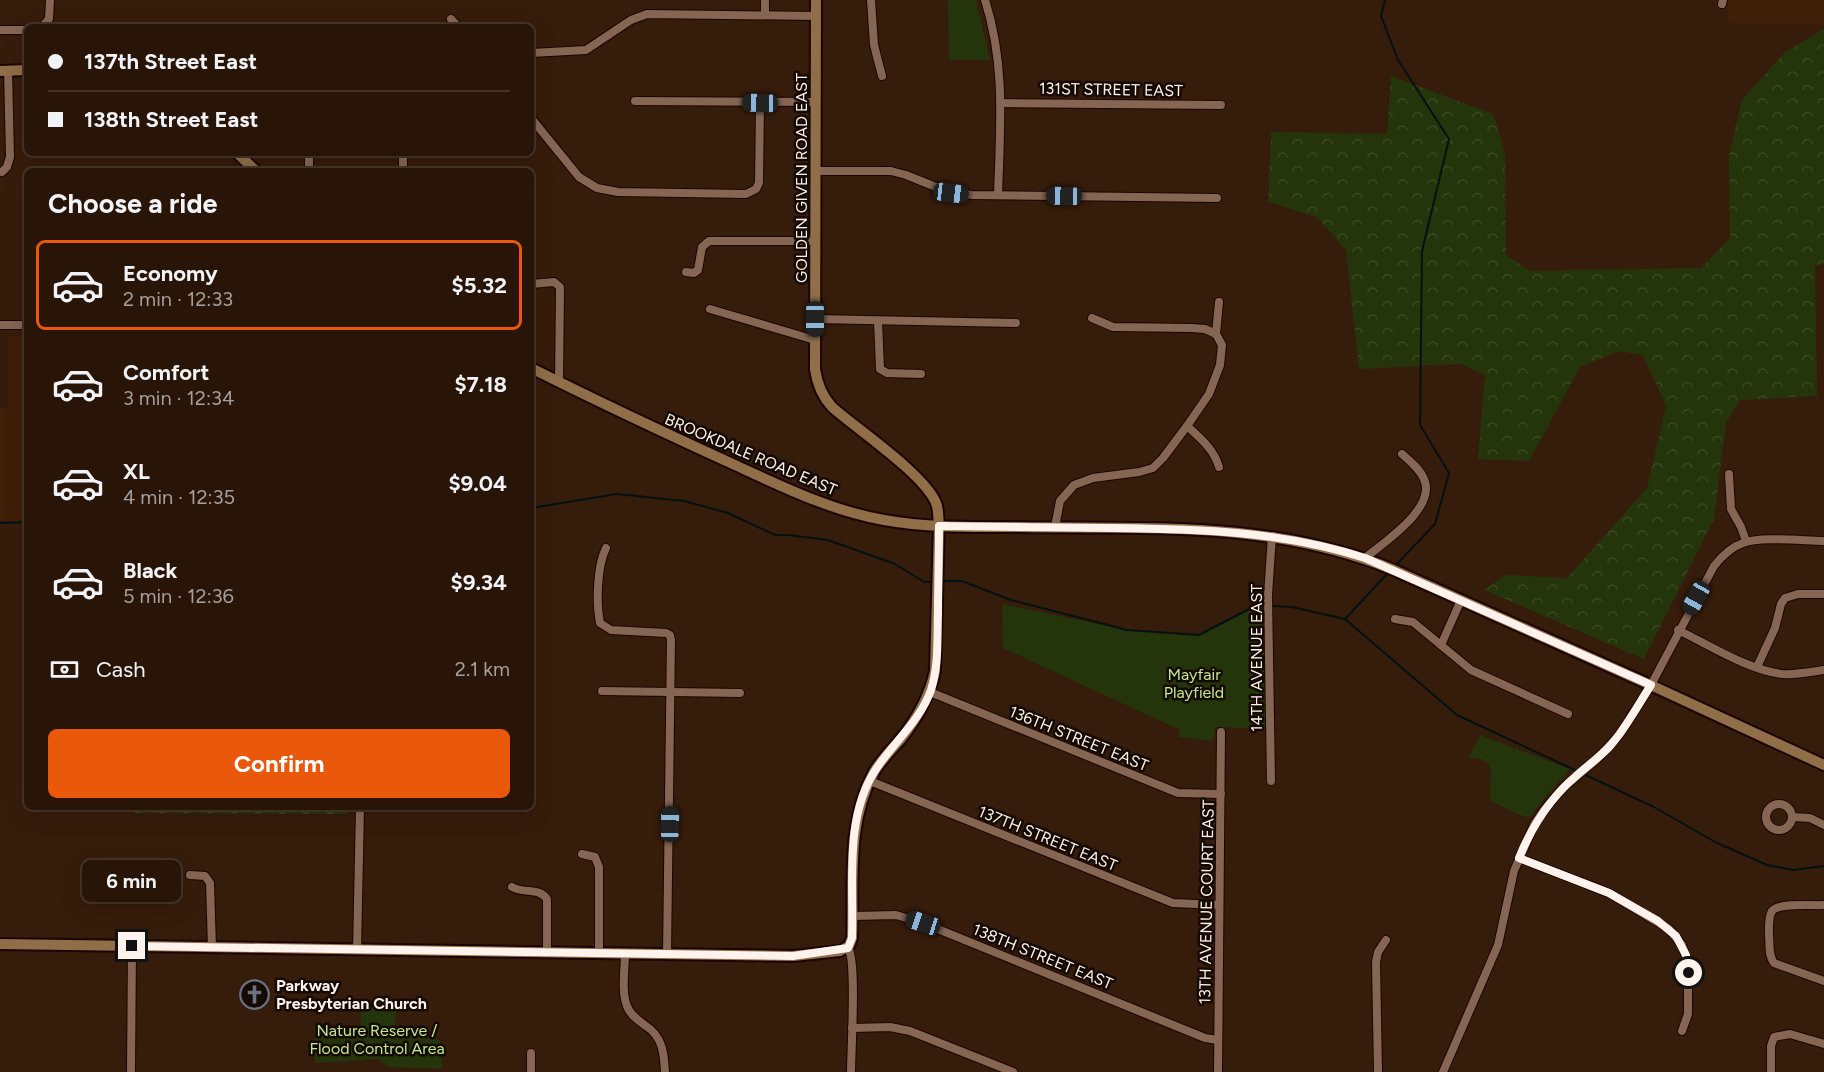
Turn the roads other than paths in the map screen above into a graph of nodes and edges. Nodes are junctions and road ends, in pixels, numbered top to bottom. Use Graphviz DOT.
graph roads {
  1 [pos="50,0"];
  2 [pos="765,0"];
  3 [pos="816,0"];
  4 [pos="872,0"];
  5 [pos="985,0"];
  6 [pos="765,14"];
  7 [pos="816,16"];
  8 [pos="451,19"];
  9 [pos="45,24"];
  10 [pos="455,24"];
  11 [pos="0,30"];
  12 [pos="24,30"];
  13 [pos="534,53"];
  14 [pos="4,70"];
  15 [pos="24,70"];
  16 [pos="882,76"];
  17 [pos="635,101"];
  18 [pos="816,102"];
  19 [pos="760,103"];
  20 [pos="1001,103"];
  21 [pos="1221,105"];
  22 [pos="534,122"];
  23 [pos="240,156"];
  24 [pos="253,168"];
  25 [pos="816,171"];
  26 [pos="2,172"];
  27 [pos="998,195"];
  28 [pos="1218,198"];
  29 [pos="816,241"];
  30 [pos="686,272"];
  31 [pos="534,284"];
  32 [pos="1219,302"];
  33 [pos="710,309"];
  34 [pos="1092,318"];
  35 [pos="815,319"];
  36 [pos="878,321"];
  37 [pos="1016,323"];
  38 [pos="0,325"];
  39 [pos="24,325"];
  40 [pos="1216,334"];
  41 [pos="815,340"];
  42 [pos="534,370"];
  43 [pos="921,374"];
  44 [pos="559,382"];
  45 [pos="1187,426"];
  46 [pos="1402,454"];
  47 [pos="1219,467"];
  48 [pos="1729,474"];
  49 [pos="939,526"];
  50 [pos="1054,527"];
  51 [pos="1272,536"];
  52 [pos="1746,541"];
  53 [pos="1824,542"];
  54 [pos="606,548"];
  55 [pos="1365,558"];
  56 [pos="1824,594"];
  57 [pos="1461,600"];
  58 [pos="1395,619"];
  59 [pos="1678,630"];
  60 [pos="1441,645"];
  61 [pos="1757,667"];
  62 [pos="1824,670"];
  63 [pos="1651,685"];
  64 [pos="602,691"];
  65 [pos="672,692"];
  66 [pos="930,692"];
  67 [pos="740,693"];
  68 [pos="1568,714"];
  69 [pos="1221,732"];
  70 [pos="1824,765"];
  71 [pos="870,781"];
  72 [pos="1271,781"];
  73 [pos="1221,794"];
  74 [pos="360,810"];
  75 [pos="1792,817"];
  76 [pos="1824,825"];
  77 [pos="582,854"];
  78 [pos="1519,858"];
  79 [pos="189,875"];
  80 [pos="512,887"];
  81 [pos="1219,905"];
  82 [pos="1824,905"];
  83 [pos="853,916"];
  84 [pos="1386,940"];
  85 [pos="0,944"];
  86 [pos="132,946"];
  87 [pos="212,948"];
  88 [pos="848,948"];
  89 [pos="357,950"];
  90 [pos="547,952"];
  91 [pos="599,953"];
  92 [pos="625,954"];
  93 [pos="668,954"];
  94 [pos="1824,981"];
  95 [pos="852,1028"];
  96 [pos="1682,1031"];
  97 [pos="1218,1040"];
  98 [pos="1824,1044"];
  99 [pos="531,1053"];
  100 [pos="132,1072"];
  101 [pos="531,1072"];
  102 [pos="665,1072"];
  103 [pos="851,1072"];
  104 [pos="1013,1072"];
  105 [pos="1218,1072"];
  106 [pos="1378,1072"];
  107 [pos="1443,1072"];
  108 [pos="1770,1072"];
  1 -- 9 [label="street"];
  2 -- 6 [label="street"];
  3 -- 7 [label="street, GOLDEN GIVEN ROAD EAST"];
  4 -- 16 [label="street"];
  5 -- 20 [label="street"];
  6 -- 7 [label="street"];
  6 -- 13 [label="street"];
  7 -- 18 [label="street, GOLDEN GIVEN ROAD EAST"];
  8 -- 10 [label="street"];
  11 -- 12 [label="street"];
  14 -- 15 [label="street"];
  14 -- 26 [label="street"];
  17 -- 19 [label="street"];
  18 -- 19 [label="street"];
  18 -- 25 [label="street, GOLDEN GIVEN ROAD EAST"];
  19 -- 22 [label="street"];
  20 -- 21 [label="street, 131ST STREET EAST"];
  20 -- 27 [label="street"];
  23 -- 24 [label="street"];
  25 -- 27 [label="street"];
  25 -- 29 [label="street, GOLDEN GIVEN ROAD EAST"];
  27 -- 28 [label="street"];
  29 -- 30 [label="street"];
  29 -- 35 [label="street, GOLDEN GIVEN ROAD EAST"];
  31 -- 44 [label="street"];
  32 -- 40 [label="street"];
  33 -- 41 [label="street"];
  34 -- 40 [label="street"];
  35 -- 36 [label="street"];
  35 -- 41 [label="street, GOLDEN GIVEN ROAD EAST"];
  36 -- 37 [label="street"];
  36 -- 43 [label="street"];
  38 -- 39 [label="street"];
  40 -- 45 [label="street"];
  41 -- 49 [label="street, GOLDEN GIVEN ROAD EAST"];
  42 -- 44 [label="street, BROOKDALE ROAD EAST"];
  44 -- 49 [label="street, BROOKDALE ROAD EAST"];
  45 -- 47 [label="street"];
  45 -- 50 [label="street"];
  46 -- 55 [label="street"];
  48 -- 52 [label="street"];
  49 -- 50 [label="street, BROOKDALE ROAD EAST"];
  49 -- 66 [label="street, GOLDEN GIVEN ROAD EAST"];
  50 -- 51 [label="street, BROOKDALE ROAD EAST"];
  51 -- 55 [label="street, BROOKDALE ROAD EAST"];
  51 -- 72 [label="street, 14TH AVENUE EAST"];
  52 -- 53 [label="street"];
  52 -- 59 [label="street"];
  54 -- 65 [label="street"];
  55 -- 57 [label="street, BROOKDALE ROAD EAST"];
  56 -- 61 [label="street"];
  57 -- 60 [label="street"];
  57 -- 63 [label="street, BROOKDALE ROAD EAST"];
  58 -- 60 [label="street"];
  59 -- 61 [label="street"];
  59 -- 63 [label="street"];
  60 -- 68 [label="street"];
  61 -- 62 [label="street"];
  63 -- 70 [label="street, BROOKDALE ROAD EAST"];
  63 -- 78 [label="street"];
  64 -- 65 [label="street"];
  65 -- 67 [label="street"];
  65 -- 93 [label="street"];
  66 -- 71 [label="street, GOLDEN GIVEN ROAD EAST"];
  66 -- 73 [label="street, 136TH STREET EAST"];
  69 -- 73 [label="street, 13TH AVENUE COURT EAST"];
  71 -- 81 [label="street, 137TH STREET EAST"];
  71 -- 83 [label="street, GOLDEN GIVEN ROAD EAST"];
  73 -- 81 [label="street, 13TH AVENUE COURT EAST"];
  74 -- 89 [label="street"];
  75 -- 76 [label="street"];
  77 -- 91 [label="street"];
  78 -- 96 [label="street"];
  78 -- 107 [label="street"];
  79 -- 87 [label="street"];
  80 -- 90 [label="street"];
  81 -- 97 [label="street, 13TH AVENUE COURT EAST"];
  82 -- 94 [label="street"];
  83 -- 88 [label="street, GOLDEN GIVEN ROAD EAST"];
  83 -- 97 [label="street, 138TH STREET EAST"];
  84 -- 106 [label="street"];
  85 -- 86 [label="street"];
  86 -- 87 [label="street"];
  86 -- 100 [label="street"];
  87 -- 89 [label="street"];
  88 -- 93 [label="street"];
  88 -- 95 [label="street, GOLDEN GIVEN ROAD EAST"];
  89 -- 90 [label="street"];
  90 -- 91 [label="street"];
  91 -- 92 [label="street"];
  92 -- 93 [label="street"];
  92 -- 102 [label="street"];
  95 -- 103 [label="street, GOLDEN GIVEN ROAD EAST"];
  95 -- 104 [label="street"];
  97 -- 105 [label="street, 13TH AVENUE COURT EAST"];
  98 -- 108 [label="street"];
  99 -- 101 [label="street"];
}
